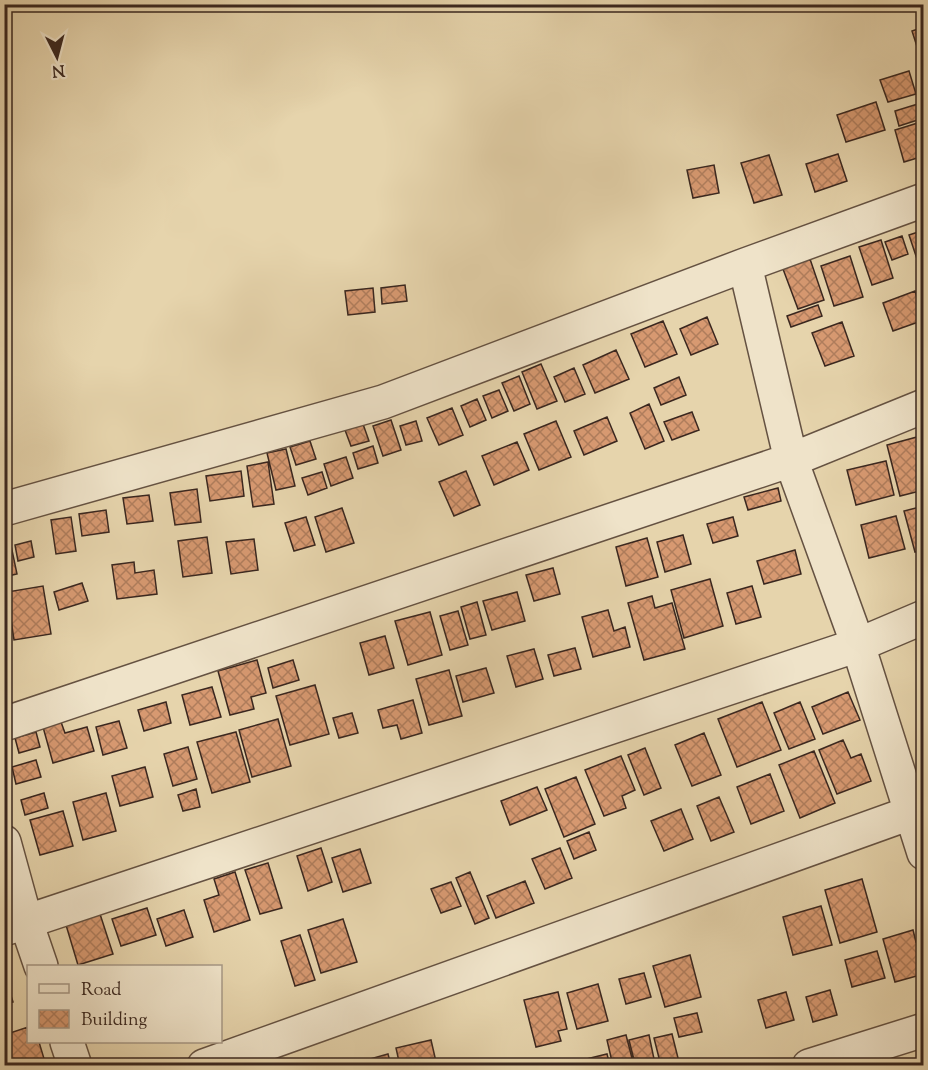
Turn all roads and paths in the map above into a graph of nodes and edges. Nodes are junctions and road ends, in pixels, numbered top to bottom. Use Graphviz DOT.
graph roads {
  1 [pos="924,200"];
  2 [pos="745,265"];
  3 [pos="924,406"];
  4 [pos="791,460"];
  5 [pos="4,509"];
  6 [pos="924,617"];
  7 [pos="858,645"];
  8 [pos="4,724"];
  9 [pos="917,810"];
  10 [pos="4,842"];
  11 [pos="924,853"];
  12 [pos="15,926"];
  13 [pos="40,965"];
  14 [pos="924,1030"];
  15 [pos="68,1043"];
  16 [pos="75,1065"];
  17 [pos="204,1065"];
  18 [pos="809,1065"];
  1 -- 2 [label="street"];
  2 -- 4 [label="street"];
  2 -- 5 [label="street"];
  3 -- 4 [label="street"];
  4 -- 7 [label="street"];
  4 -- 8 [label="street"];
  6 -- 7 [label="street"];
  7 -- 9 [label="street"];
  7 -- 12 [label="street"];
  9 -- 11 [label="street"];
  9 -- 17 [label="street"];
  10 -- 12 [label="street"];
  12 -- 13 [label="street"];
  14 -- 18 [label="street"];
  15 -- 16 [label="street"];
}
